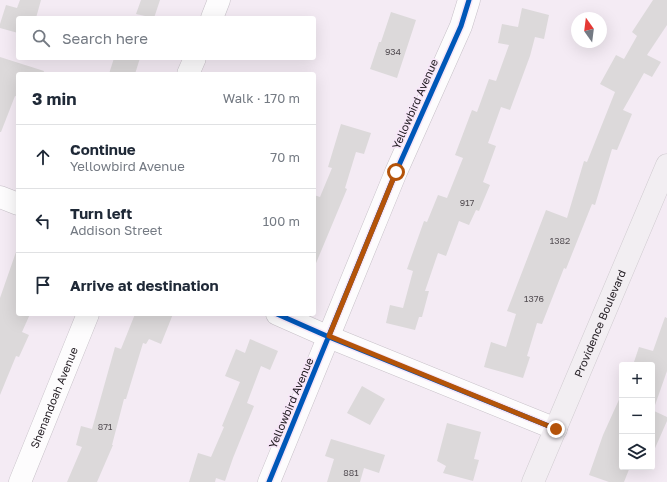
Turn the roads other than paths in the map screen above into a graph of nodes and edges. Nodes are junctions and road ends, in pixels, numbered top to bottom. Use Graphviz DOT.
graph roads {
  1 [pos="219,0"];
  2 [pos="469,0"];
  3 [pos="213,16"];
  4 [pos="194,60"];
  5 [pos="189,72"];
  6 [pos="667,165"];
  7 [pos="0,197"];
  8 [pos="16,203"];
  9 [pos="87,316"];
  10 [pos="282,316"];
  11 [pos="329,336"];
  12 [pos="556,429"];
  13 [pos="20,482"];
  14 [pos="269,482"];
  15 [pos="533,482"];
  1 -- 3 [label="street"];
  2 -- 11 [label="street, Yellowbird Avenue"];
  4 -- 5 [label="street"];
  6 -- 12 [label="main road, Providence Boulevard"];
  7 -- 8 [label="street"];
  9 -- 13 [label="street, Shenandoah Avenue"];
  10 -- 11 [label="street"];
  11 -- 12 [label="street"];
  11 -- 14 [label="street, Yellowbird Avenue"];
  12 -- 15 [label="main road, Providence Boulevard"];
}
